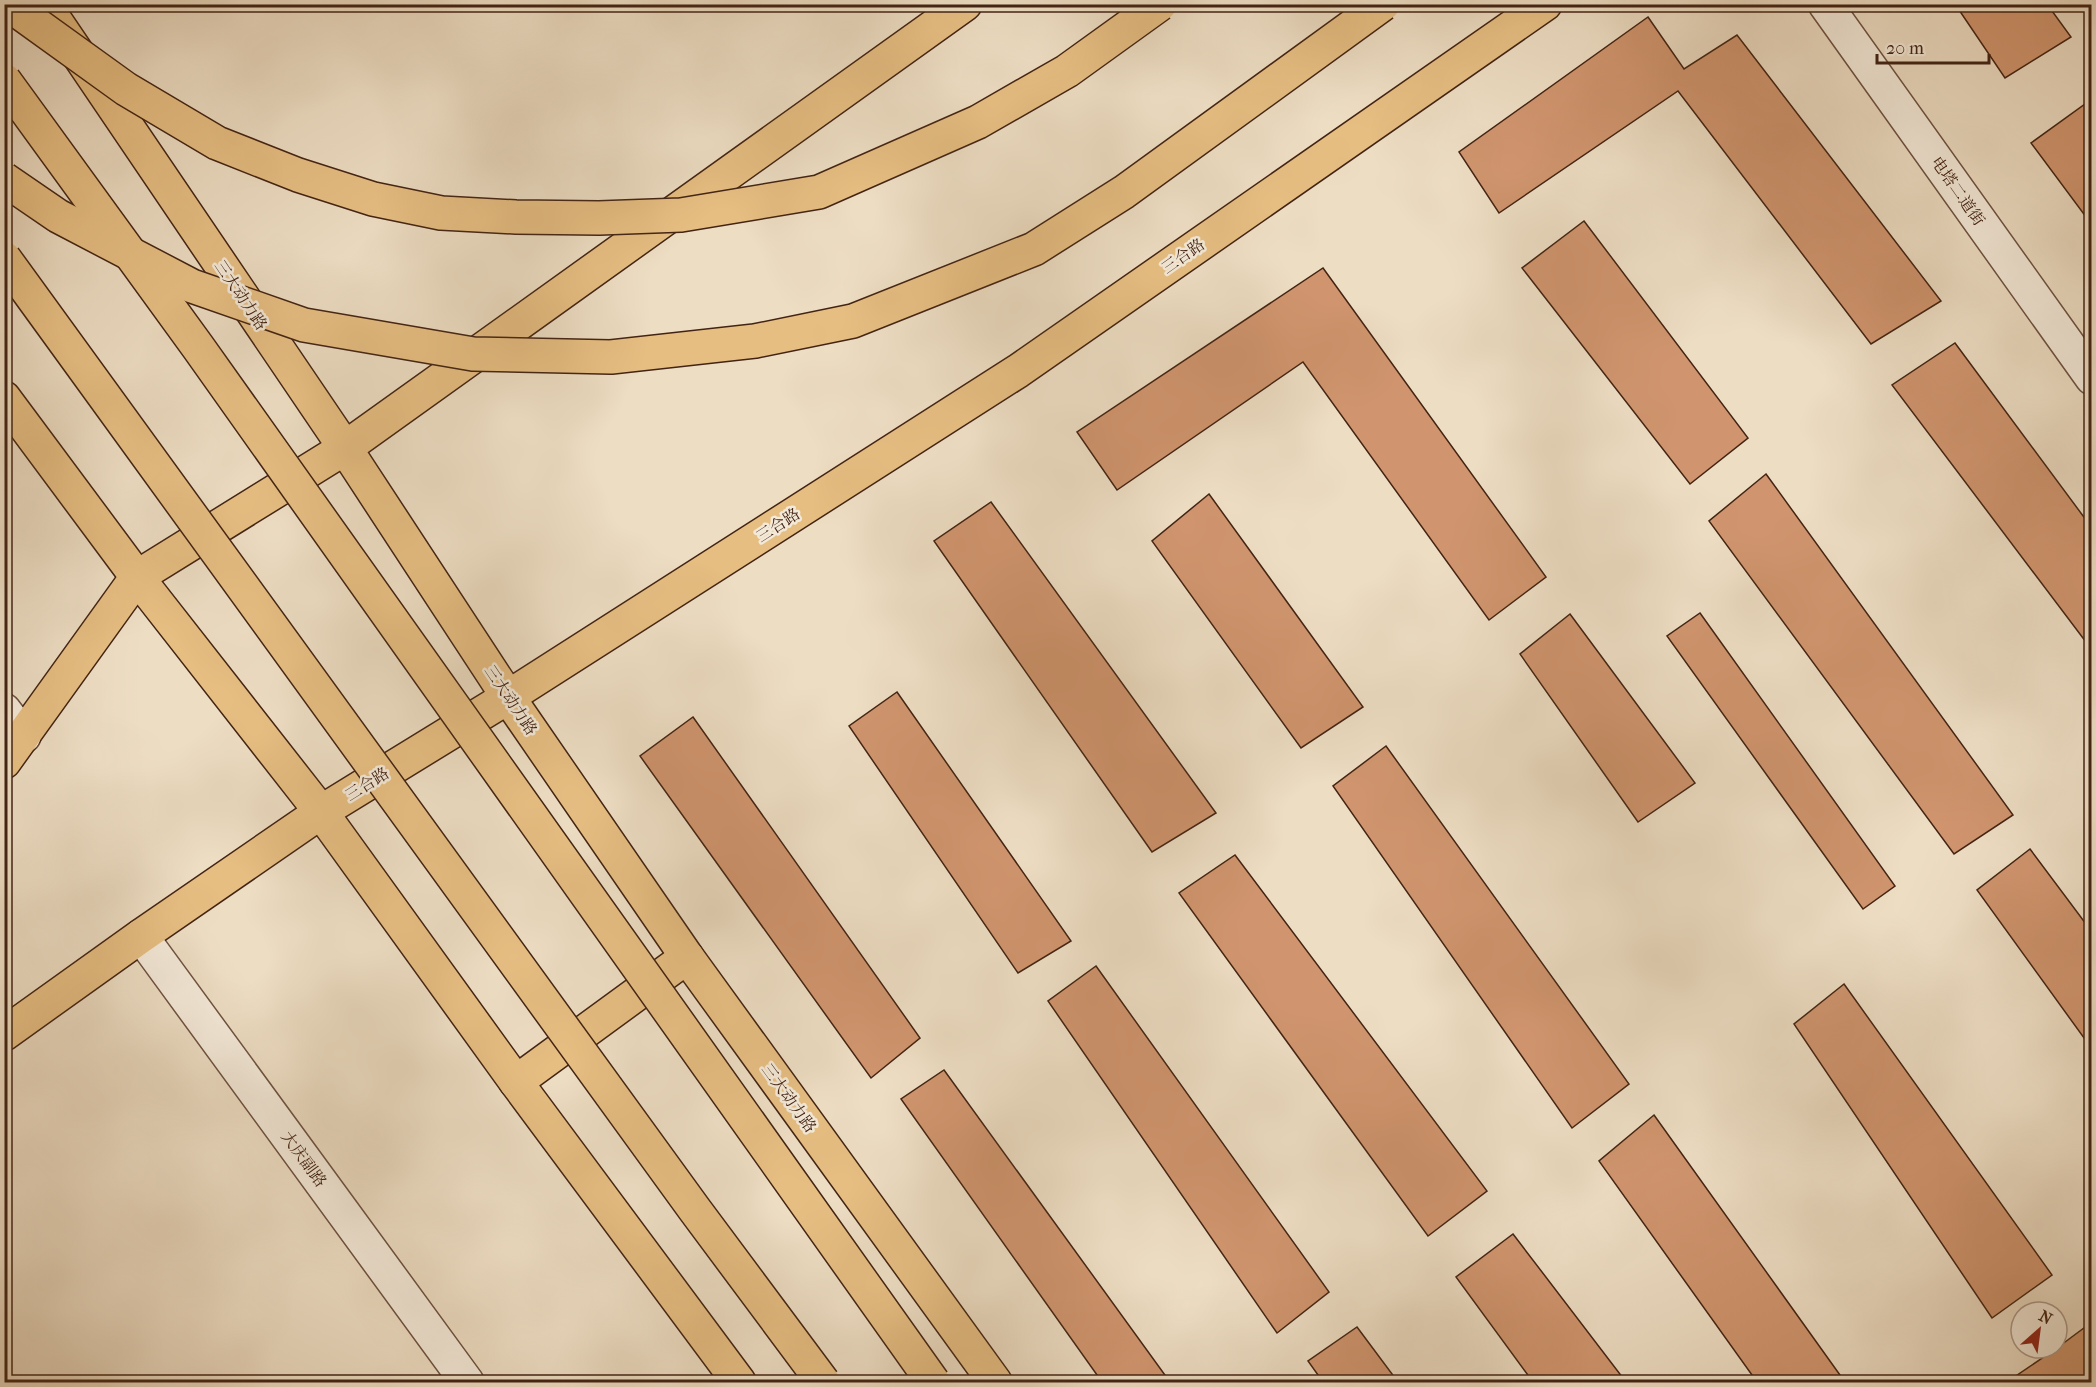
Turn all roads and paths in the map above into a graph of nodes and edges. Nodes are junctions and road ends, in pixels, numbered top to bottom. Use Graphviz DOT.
graph roads {
  1 [pos="8,4"];
  2 [pos="44,4"];
  3 [pos="965,4"];
  4 [pos="1160,4"];
  5 [pos="1383,4"];
  6 [pos="1545,4"];
  7 [pos="1825,4"];
  8 [pos="4,80"];
  9 [pos="4,178"];
  10 [pos="4,258"];
  11 [pos="2091,378"];
  12 [pos="4,398"];
  13 [pos="345,448"];
  14 [pos="136,577"];
  15 [pos="508,697"];
  16 [pos="4,710"];
  17 [pos="24,736"];
  18 [pos="4,762"];
  19 [pos="321,812"];
  20 [pos="141,936"];
  21 [pos="687,957"];
  22 [pos="4,1034"];
  23 [pos="516,1082"];
  24 [pos="467,1383"];
  25 [pos="739,1383"];
  26 [pos="823,1383"];
  27 [pos="933,1383"];
  28 [pos="995,1383"];
  1 -- 4 [label="main road, bridge"];
  2 -- 13 [label="main road, 三大动力路"];
  3 -- 13 [label="main road"];
  5 -- 9 [label="main road, bridge"];
  6 -- 15 [label="main road, 三合路"];
  7 -- 11 [label="street, 电塔二道街"];
  8 -- 27 [label="main road, bridge"];
  10 -- 26 [label="main road, bridge"];
  12 -- 14 [label="main road"];
  13 -- 14 [label="main road"];
  13 -- 15 [label="main road, 三大动力路"];
  14 -- 17 [label="main road"];
  14 -- 19 [label="main road"];
  15 -- 19 [label="main road, 三合路"];
  15 -- 21 [label="main road, 三大动力路"];
  16 -- 17 [label="street"];
  17 -- 18 [label="main road"];
  19 -- 20 [label="main road, 三合路"];
  19 -- 23 [label="main road"];
  20 -- 22 [label="main road, 三合路"];
  20 -- 24 [label="street, 大庆副路"];
  21 -- 23 [label="main road"];
  21 -- 28 [label="main road, 三大动力路"];
  23 -- 25 [label="main road"];
}
